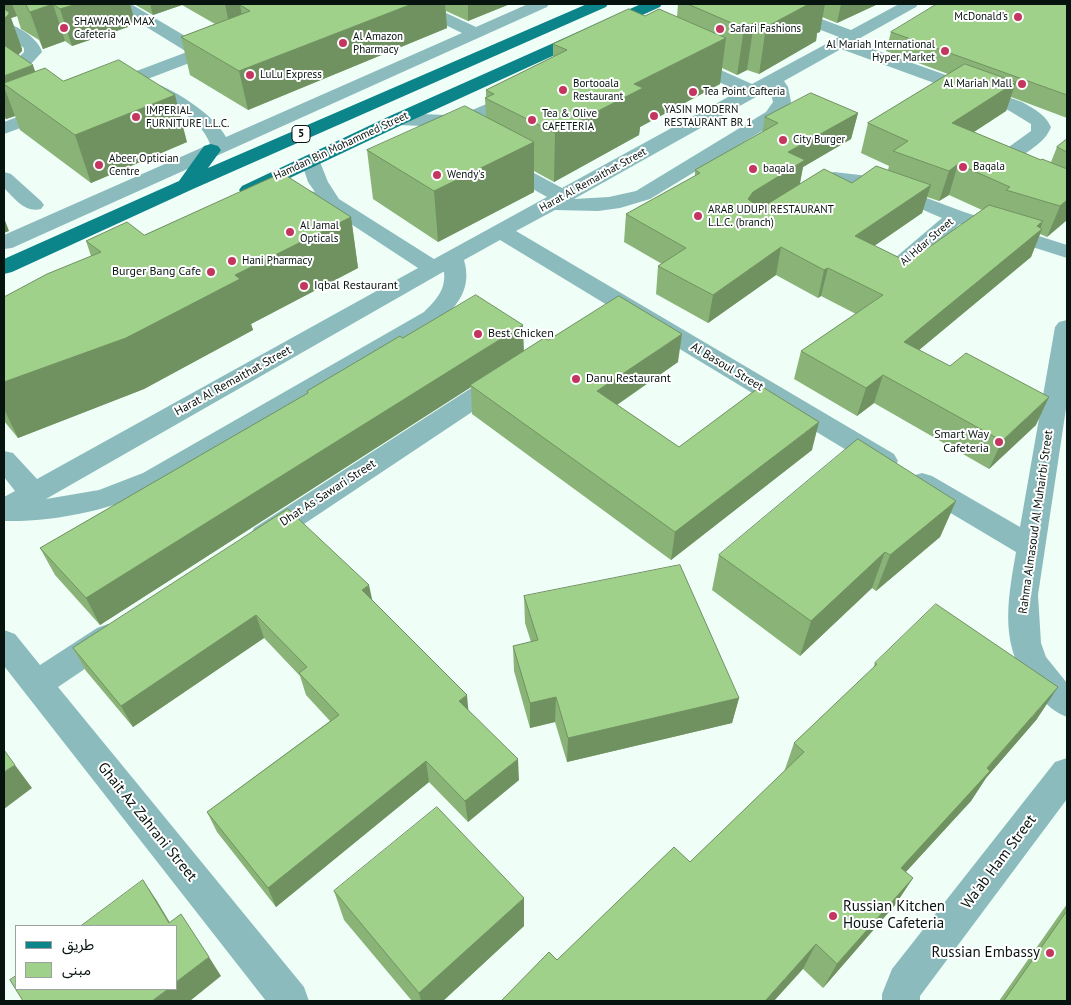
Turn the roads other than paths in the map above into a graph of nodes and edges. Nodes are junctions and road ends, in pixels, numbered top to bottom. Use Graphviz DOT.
graph roads {
  1 [pos="120,4"];
  2 [pos="414,4"];
  3 [pos="542,4"];
  4 [pos="600,4"];
  5 [pos="654,4"];
  6 [pos="767,4"];
  7 [pos="910,4"];
  8 [pos="10,25"];
  9 [pos="476,33"];
  10 [pos="236,38"];
  11 [pos="846,40"];
  12 [pos="200,52"];
  13 [pos="670,53"];
  14 [pos="4,70"];
  15 [pos="134,79"];
  16 [pos="773,80"];
  17 [pos="533,89"];
  18 [pos="753,91"];
  19 [pos="88,96"];
  20 [pos="69,103"];
  21 [pos="399,119"];
  22 [pos="4,128"];
  23 [pos="215,148"];
  24 [pos="486,155"];
  25 [pos="310,161"];
  26 [pos="4,178"];
  27 [pos="186,185"];
  28 [pos="254,187"];
  29 [pos="1067,196"];
  30 [pos="228,199"];
  31 [pos="557,200"];
  32 [pos="332,203"];
  33 [pos="789,204"];
  34 [pos="34,205"];
  35 [pos="957,216"];
  36 [pos="500,232"];
  37 [pos="4,243"];
  38 [pos="1067,252"];
  39 [pos="443,263"];
  40 [pos="4,267"];
  41 [pos="897,268"];
  42 [pos="621,303"];
  43 [pos="596,320"];
  44 [pos="1067,327"];
  45 [pos="521,368"];
  46 [pos="4,460"];
  47 [pos="33,493"];
  48 [pos="4,511"];
  49 [pos="1031,547"];
  50 [pos="241,550"];
  51 [pos="126,625"];
  52 [pos="4,643"];
  53 [pos="36,684"];
  54 [pos="1067,703"];
  55 [pos="1067,773"];
  56 [pos="290,1001"];
  57 [pos="901,1001"];
  1 -- 12 [label="street"];
  2 -- 9 [label="street"];
  3 -- 9 [label="street"];
  4 -- 27 [label="main road, Hamdan Bin Mohammed Street / 5"];
  5 -- 21 [label="main road, Hamdan Bin Mohammed Street / 5"];
  6 -- 11 [label="street"];
  7 -- 11 [label="street, Harat Al Remaithat Street"];
  8 -- 14 [label="street"];
  9 -- 23 [label="street"];
  10 -- 12 [label="street"];
  11 -- 16 [label="street, Harat Al Remaithat Street"];
  11 -- 29 [label="street"];
  12 -- 15 [label="street"];
  13 -- 18 [label="street"];
  15 -- 19 [label="street"];
  15 -- 23 [label="street"];
  16 -- 18 [label="street, Harat Al Remaithat Street"];
  16 -- 31 [label="street"];
  17 -- 21 [label="street"];
  18 -- 31 [label="street, Harat Al Remaithat Street"];
  20 -- 22 [label="street"];
  21 -- 25 [label="main road, Hamdan Bin Mohammed Street / 5"];
  23 -- 27 [label="main road"];
  23 -- 37 [label="street"];
  24 -- 31 [label="street"];
  25 -- 28 [label="main road, Hamdan Bin Mohammed Street / 5"];
  25 -- 32 [label="street"];
  26 -- 34 [label="street"];
  27 -- 40 [label="main road, Hamdan Bin Mohammed Street / 5"];
  28 -- 30 [label="main road, Hamdan Bin Mohammed Street / 5"];
  28 -- 32 [label="street"];
  31 -- 36 [label="street, Harat Al Remaithat Street"];
  32 -- 39 [label="street"];
  33 -- 35 [label="street, Al Hdar Street"];
  35 -- 38 [label="street, Al Hdar Street"];
  35 -- 41 [label="street, Al Hdar Street"];
  36 -- 39 [label="street, Harat Al Remaithat Street"];
  36 -- 42 [label="street, Al Basoul Street"];
  39 -- 47 [label="street, Harat Al Remaithat Street"];
  39 -- 48 [label="street"];
  42 -- 43 [label="street"];
  42 -- 49 [label="street, Al Basoul Street"];
  44 -- 49 [label="street, Rahma Almasoud Al Muhairbi Street"];
  45 -- 50 [label="street, Dhat As Sawari Street"];
  46 -- 47 [label="street"];
  47 -- 48 [label="street, Harat Al Remaithat Street"];
  49 -- 54 [label="street, Rahma Almasoud Al Muhairbi Street"];
  51 -- 53 [label="street"];
  52 -- 53 [label="street, Ghait Az Zahrani Street"];
  53 -- 56 [label="street, Ghait Az Zahrani Street"];
  55 -- 57 [label="street, Wa'ab Ham Street"];
}
